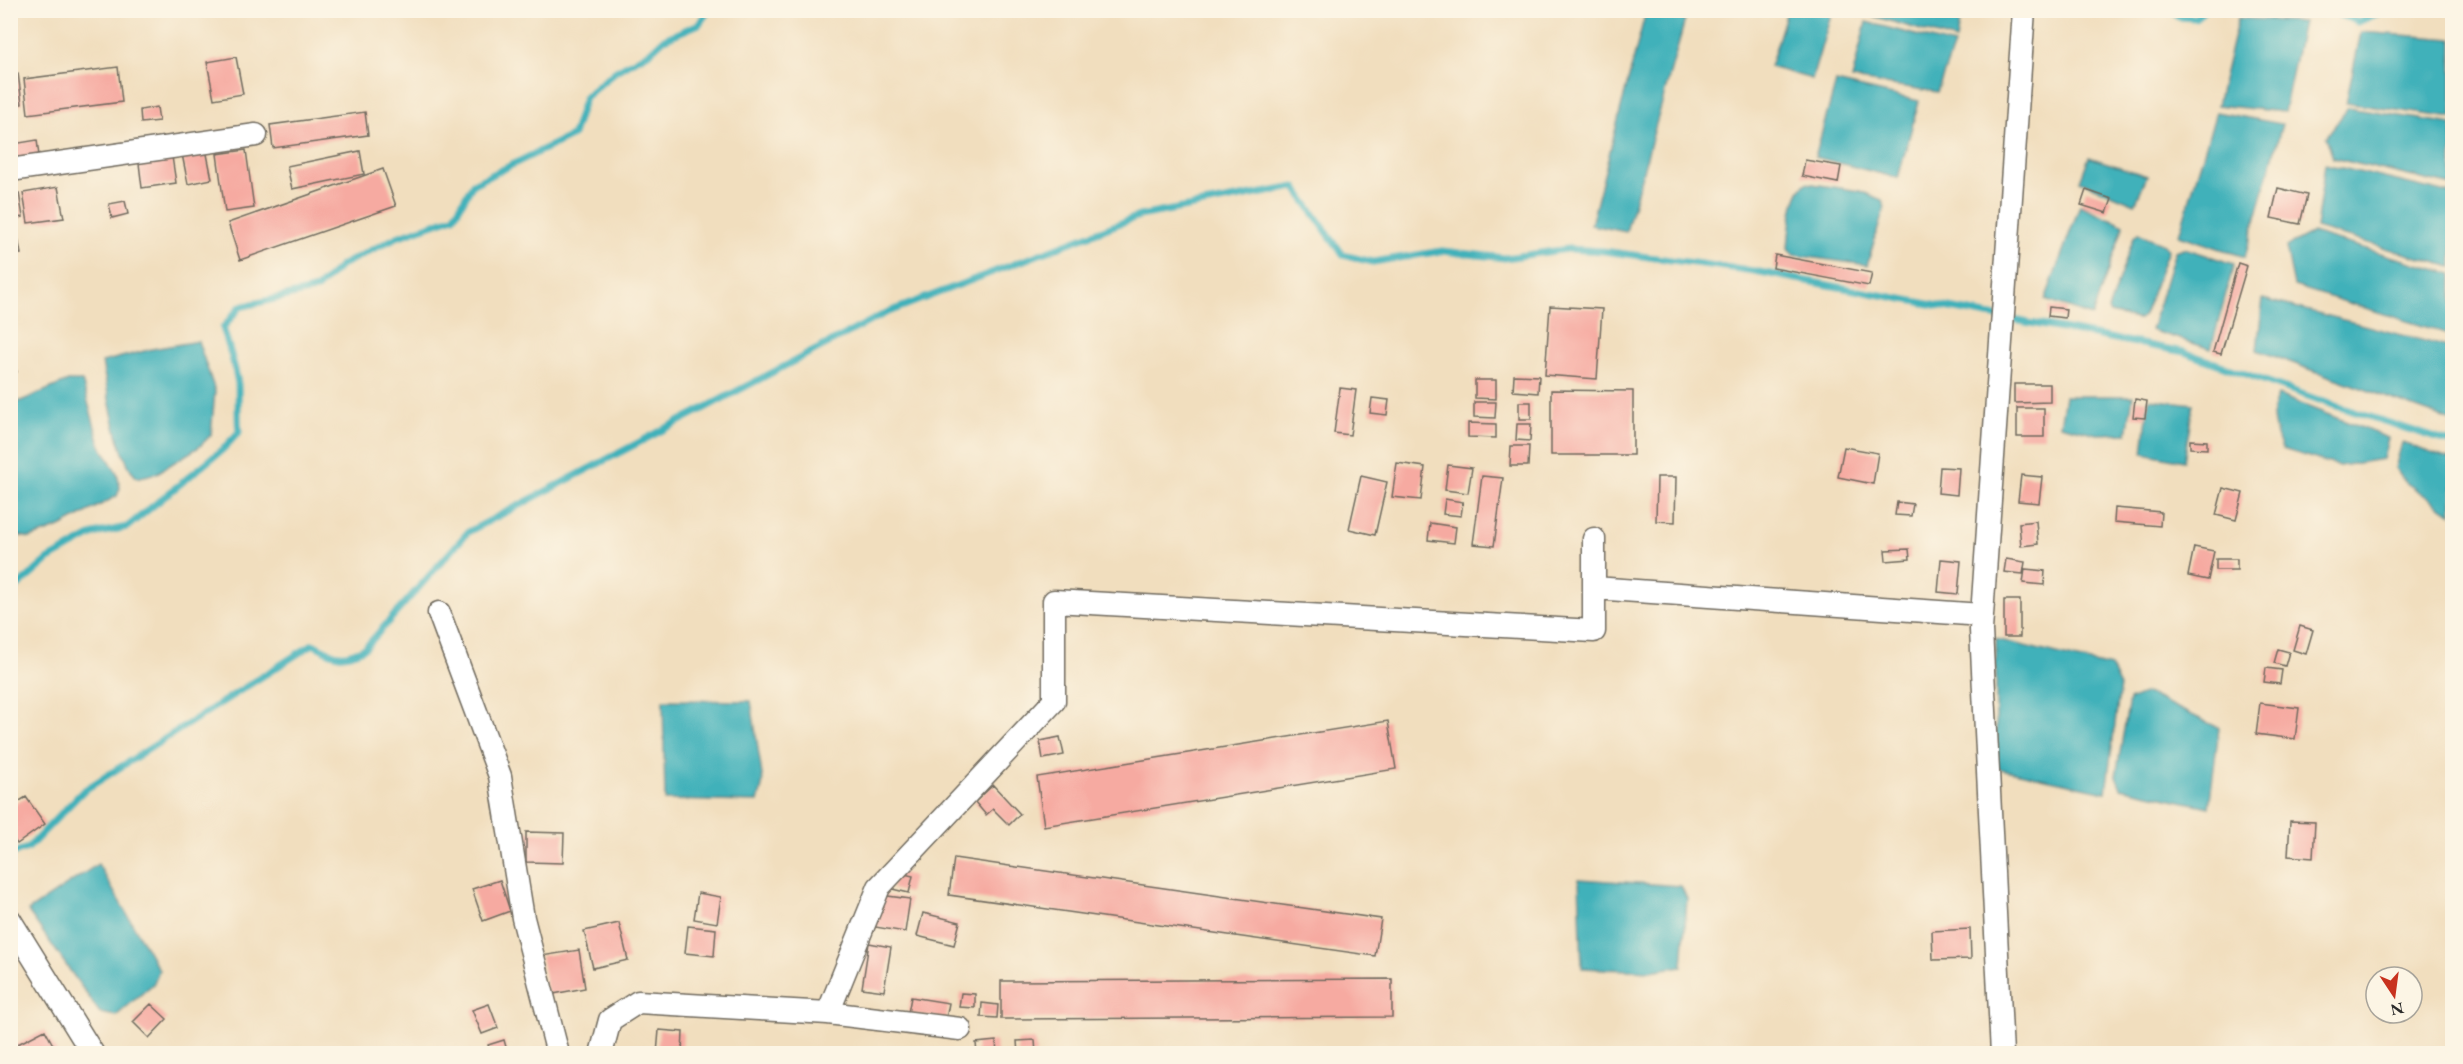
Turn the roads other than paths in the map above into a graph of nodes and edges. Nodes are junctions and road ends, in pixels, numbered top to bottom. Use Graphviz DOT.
graph roads {
  1 [pos="2024,10"];
  2 [pos="256,135"];
  3 [pos="10,170"];
  4 [pos="1594,539"];
  5 [pos="1594,588"];
  6 [pos="439,613"];
  7 [pos="1982,615"];
  8 [pos="10,920"];
  9 [pos="828,1012"];
  10 [pos="960,1029"];
  11 [pos="93,1053"];
  12 [pos="558,1053"];
  13 [pos="601,1053"];
  14 [pos="2002,1053"];
  1 -- 7 [label="street"];
  2 -- 3 [label="street"];
  4 -- 5 [label="street"];
  5 -- 7 [label="street"];
  5 -- 9 [label="street"];
  6 -- 12 [label="street"];
  7 -- 14 [label="street"];
  8 -- 11 [label="street"];
  9 -- 10 [label="street"];
  9 -- 13 [label="street"];
}
